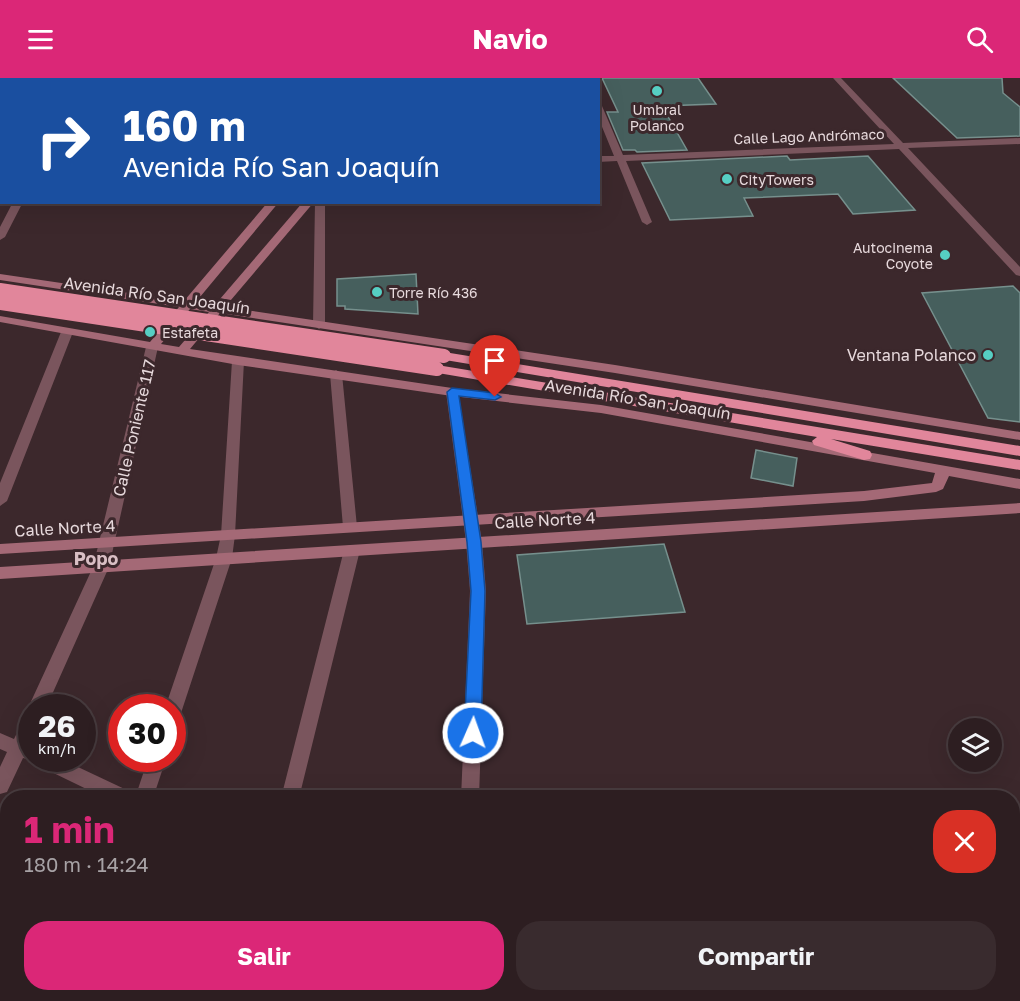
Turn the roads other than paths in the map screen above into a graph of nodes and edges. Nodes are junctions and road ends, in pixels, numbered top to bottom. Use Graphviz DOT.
graph roads {
  1 [pos="837,78"];
  2 [pos="600,111"];
  3 [pos="1020,141"];
  4 [pos="899,146"];
  5 [pos="620,157"];
  6 [pos="600,159"];
  7 [pos="17,204"];
  8 [pos="272,204"];
  9 [pos="307,204"];
  10 [pos="320,204"];
  11 [pos="647,222"];
  12 [pos="0,237"];
  13 [pos="1020,273"];
  14 [pos="5,277"];
  15 [pos="0,291"];
  16 [pos="0,303"];
  17 [pos="189,305"];
  18 [pos="218,310"];
  19 [pos="0,319"];
  20 [pos="319,324"];
  21 [pos="67,332"];
  22 [pos="152,347"];
  23 [pos="181,352"];
  24 [pos="238,361"];
  25 [pos="441,362"];
  26 [pos="336,374"];
  27 [pos="452,392"];
  28 [pos="859,411"];
  29 [pos="762,415"];
  30 [pos="1020,436"];
  31 [pos="1020,451"];
  32 [pos="864,455"];
  33 [pos="1020,465"];
  34 [pos="944,469"];
  35 [pos="1020,484"];
  36 [pos="0,501"];
  37 [pos="1020,508"];
  38 [pos="470,519"];
  39 [pos="350,527"];
  40 [pos="228,535"];
  41 [pos="474,542"];
  42 [pos="108,544"];
  43 [pos="0,549"];
  44 [pos="351,550"];
  45 [pos="224,558"];
  46 [pos="101,567"];
  47 [pos="0,573"];
  48 [pos="43,694"];
  49 [pos="178,694"];
  50 [pos="0,741"];
  51 [pos="18,748"];
  52 [pos="18,761"];
  53 [pos="70,772"];
  54 [pos="153,772"];
  55 [pos="0,786"];
  56 [pos="107,790"];
  57 [pos="147,790"];
  58 [pos="292,790"];
  59 [pos="470,790"];
  1 -- 4 [label="street"];
  2 -- 5 [label="street"];
  3 -- 4 [label="street, Calle Lago Andrómaco"];
  4 -- 5 [label="street, Calle Lago Andrómaco"];
  4 -- 13 [label="street"];
  5 -- 6 [label="street, Calle Lago Andrómaco"];
  5 -- 11 [label="street"];
  7 -- 12 [label="street"];
  8 -- 17 [label="street"];
  9 -- 18 [label="street"];
  10 -- 20 [label="street"];
  14 -- 15 [label="street"];
  14 -- 17 [label="street, Avenida Río San Joaquín"];
  15 -- 25 [label="highway, Avenida Río San Joaquín, bridge"];
  16 -- 25 [label="highway, Avenida Río San Joaquín, bridge"];
  17 -- 18 [label="street, Avenida Río San Joaquín"];
  17 -- 22 [label="street"];
  18 -- 20 [label="street, Avenida Río San Joaquín"];
  18 -- 23 [label="street"];
  19 -- 21 [label="street, Avenida Río San Joaquín"];
  20 -- 28 [label="street, Avenida Río San Joaquín"];
  21 -- 22 [label="street, Avenida Río San Joaquín"];
  21 -- 36 [label="street"];
  22 -- 23 [label="street, Avenida Río San Joaquín"];
  22 -- 42 [label="street, Calle Poniente 117"];
  23 -- 24 [label="street, Avenida Río San Joaquín"];
  24 -- 26 [label="street, Avenida Río San Joaquín"];
  24 -- 40 [label="street"];
  25 -- 29 [label="highway, Avenida Río San Joaquín"];
  26 -- 27 [label="street, Avenida Río San Joaquín"];
  26 -- 39 [label="street"];
  27 -- 32 [label="street, Avenida Río San Joaquín"];
  27 -- 38 [label="street"];
  28 -- 29 [label="highway"];
  28 -- 30 [label="street, Avenida Río San Joaquín"];
  29 -- 31 [label="highway, Avenida Río San Joaquín"];
  29 -- 32 [label="highway"];
  29 -- 33 [label="highway, Avenida Río San Joaquín"];
  32 -- 34 [label="street, Avenida Río San Joaquín"];
  34 -- 35 [label="street, Avenida Río San Joaquín"];
  34 -- 38 [label="street, Calle Norte 4"];
  37 -- 41 [label="street, Calle Norte 4"];
  38 -- 39 [label="street, Calle Norte 4"];
  38 -- 41 [label="street"];
  39 -- 40 [label="street, Calle Norte 4"];
  40 -- 42 [label="street, Calle Norte 4"];
  40 -- 45 [label="street"];
  41 -- 44 [label="street, Calle Norte 4"];
  41 -- 59 [label="street"];
  42 -- 43 [label="street, Calle Norte 4"];
  42 -- 46 [label="street, Calle Poniente 117"];
  44 -- 45 [label="street, Calle Norte 4"];
  44 -- 58 [label="street"];
  45 -- 46 [label="street, Calle Norte 4"];
  45 -- 49 [label="street"];
  46 -- 47 [label="street, Calle Norte 4"];
  46 -- 48 [label="street, Calle Poniente 117"];
  50 -- 51 [label="street"];
  52 -- 55 [label="street"];
  53 -- 56 [label="street"];
  54 -- 57 [label="street"];
}
